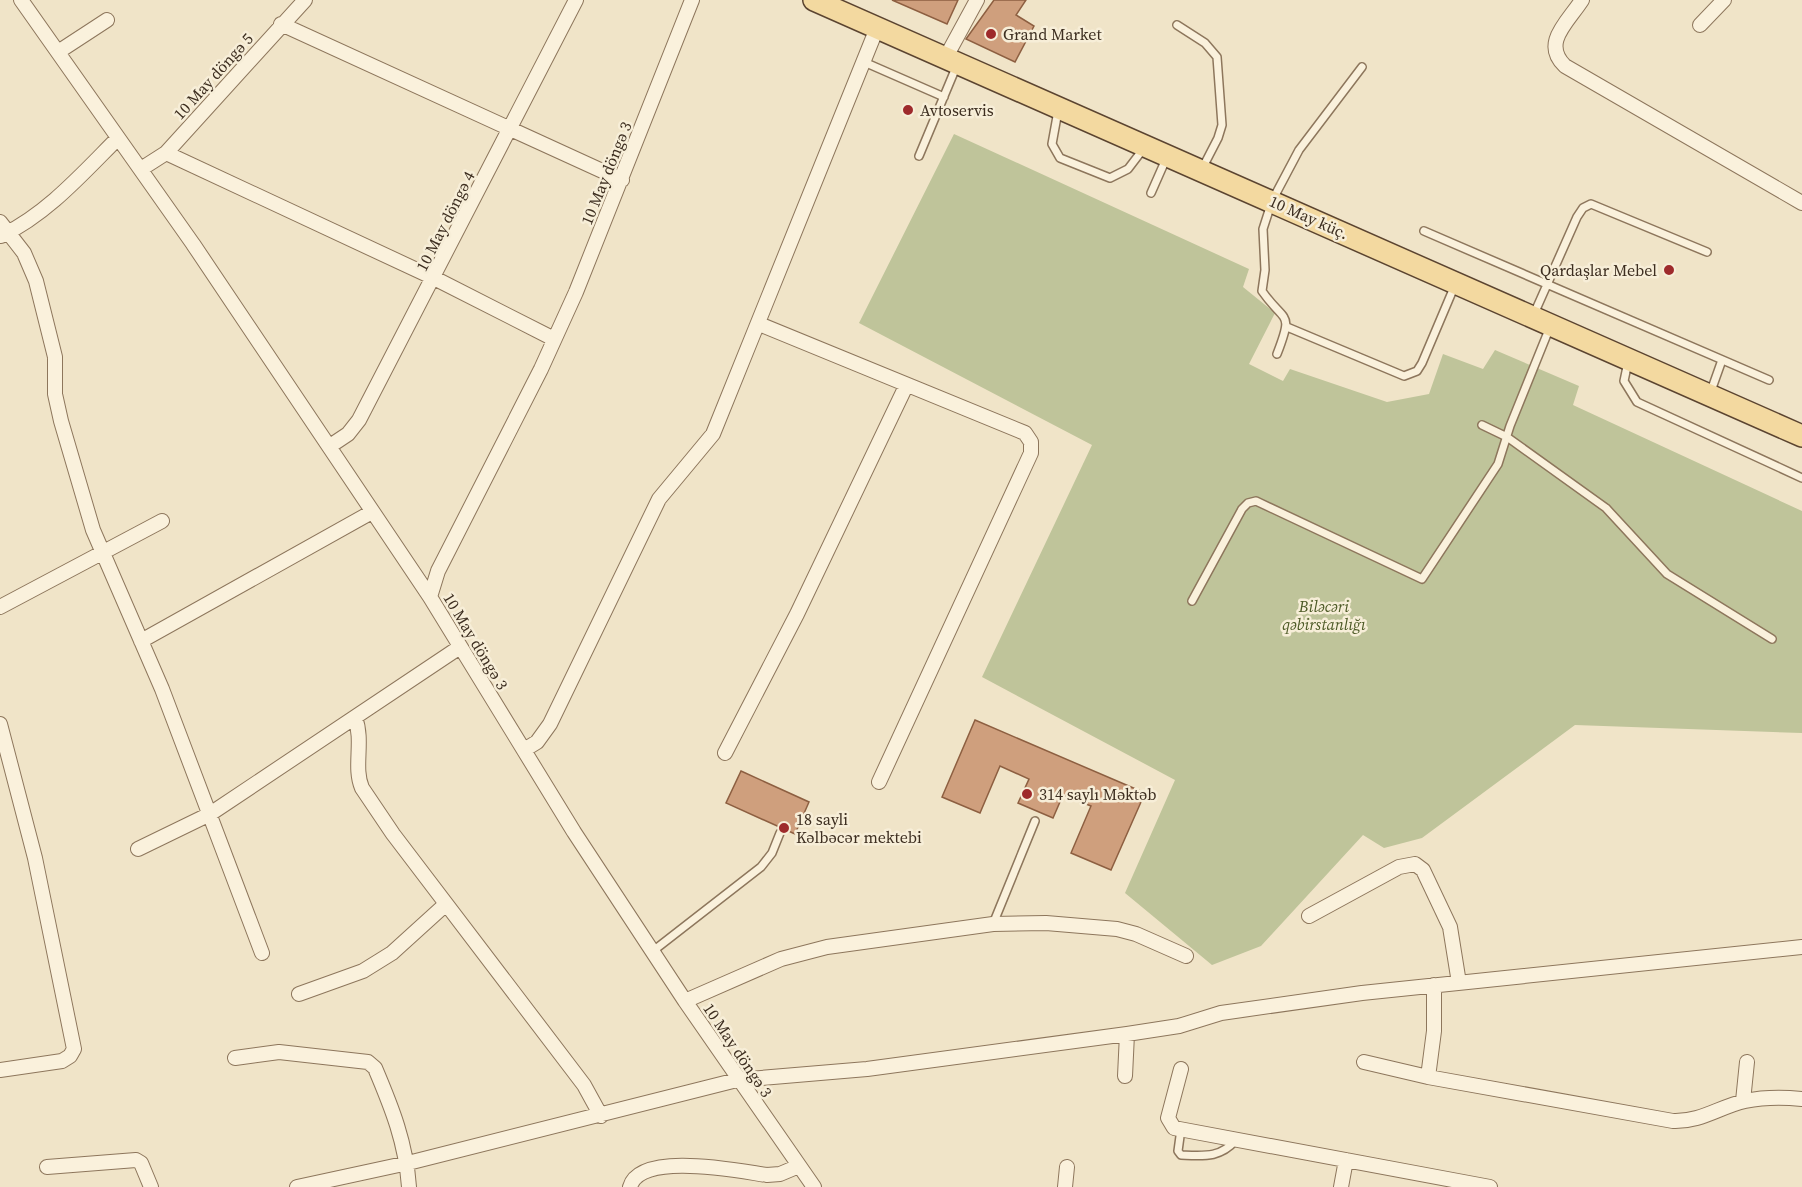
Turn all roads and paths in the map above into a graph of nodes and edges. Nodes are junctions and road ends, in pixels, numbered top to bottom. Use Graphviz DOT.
graph roads {
  1 [pos="21,0"];
  2 [pos="305,0"];
  3 [pos="576,0"];
  4 [pos="692,0"];
  5 [pos="814,0"];
  6 [pos="977,0"];
  7 [pos="1582,0"];
  8 [pos="1724,0"];
  9 [pos="107,20"];
  10 [pos="281,24"];
  11 [pos="1177,25"];
  12 [pos="1700,25"];
  13 [pos="877,28"];
  14 [pos="58,52"];
  15 [pos="952,60"];
  16 [pos="864,62"];
  17 [pos="1362,67"];
  18 [pos="944,97"];
  19 [pos="1059,106"];
  20 [pos="510,130"];
  21 [pos="118,138"];
  22 [pos="1147,145"];
  23 [pos="166,153"];
  24 [pos="1168,154"];
  25 [pos="919,156"];
  26 [pos="1202,169"];
  27 [pos="141,170"];
  28 [pos="622,180"];
  29 [pos="1151,193"];
  30 [pos="1272,201"];
  31 [pos="1802,203"];
  32 [pos="3,230"];
  33 [pos="1425,231"];
  34 [pos="1707,252"];
  35 [pos="434,278"];
  36 [pos="1456,282"];
  37 [pos="1548,283"];
  38 [pos="1542,321"];
  39 [pos="759,324"];
  40 [pos="1287,327"];
  41 [pos="554,339"];
  42 [pos="1276,354"];
  43 [pos="1628,359"];
  44 [pos="1722,360"];
  45 [pos="1768,380"];
  46 [pos="906,386"];
  47 [pos="1709,395"];
  48 [pos="1482,425"];
  49 [pos="1802,436"];
  50 [pos="1507,437"];
  51 [pos="330,446"];
  52 [pos="1802,478"];
  53 [pos="372,512"];
  54 [pos="162,521"];
  55 [pos="102,553"];
  56 [pos="430,597"];
  57 [pos="1192,600"];
  58 [pos="0,607"];
  59 [pos="1772,639"];
  60 [pos="141,641"];
  61 [pos="460,647"];
  62 [pos="355,717"];
  63 [pos="0,724"];
  64 [pos="524,750"];
  65 [pos="725,753"];
  66 [pos="879,782"];
  67 [pos="210,814"];
  68 [pos="1035,821"];
  69 [pos="780,833"];
  70 [pos="138,849"];
  71 [pos="446,904"];
  72 [pos="1309,916"];
  73 [pos="993,924"];
  74 [pos="1802,947"];
  75 [pos="652,951"];
  76 [pos="262,954"];
  77 [pos="1186,956"];
  78 [pos="1459,983"];
  79 [pos="1434,985"];
  80 [pos="299,994"];
  81 [pos="685,1001"];
  82 [pos="1127,1034"];
  83 [pos="235,1058"];
  84 [pos="1364,1062"];
  85 [pos="1747,1062"];
  86 [pos="1181,1069"];
  87 [pos="0,1070"];
  88 [pos="1125,1077"];
  89 [pos="1428,1077"];
  90 [pos="737,1080"];
  91 [pos="1802,1099"];
  92 [pos="1743,1101"];
  93 [pos="601,1116"];
  94 [pos="1180,1129"];
  95 [pos="1236,1140"];
  96 [pos="1346,1160"];
  97 [pos="408,1163"];
  98 [pos="799,1166"];
  99 [pos="48,1167"];
  100 [pos="1067,1167"];
  101 [pos="151,1187"];
  102 [pos="297,1187"];
  103 [pos="409,1187"];
  104 [pos="630,1187"];
  105 [pos="814,1187"];
  106 [pos="1065,1187"];
  107 [pos="1341,1187"];
  108 [pos="1490,1187"];
  1 -- 14 [label="street"];
  2 -- 10 [label="street, 10 May döngə 5"];
  3 -- 20 [label="street, 10 May döngə 4"];
  4 -- 28 [label="street, 10 May döngə 3"];
  5 -- 13 [label="main road, 10 May küç."];
  6 -- 15 [label="street"];
  7 -- 31 [label="street"];
  8 -- 12 [label="street"];
  9 -- 14 [label="street"];
  10 -- 20 [label="street"];
  10 -- 23 [label="street, 10 May döngə 5"];
  11 -- 26 [label="lane"];
  13 -- 15 [label="main road, 10 May küç."];
  13 -- 16 [label="street"];
  14 -- 21 [label="street"];
  15 -- 18 [label="lane"];
  15 -- 19 [label="main road, 10 May küç."];
  16 -- 18 [label="lane"];
  16 -- 39 [label="street"];
  17 -- 30 [label="lane"];
  18 -- 25 [label="lane"];
  19 -- 22 [label="main road, 10 May küç."];
  19 -- 22 [label="lane"];
  20 -- 28 [label="street"];
  20 -- 35 [label="street, 10 May döngə 4"];
  21 -- 27 [label="street"];
  21 -- 32 [label="street"];
  22 -- 24 [label="main road, 10 May küç."];
  23 -- 27 [label="street, 10 May döngə 5"];
  23 -- 35 [label="street"];
  24 -- 26 [label="main road, 10 May küç."];
  24 -- 29 [label="lane"];
  26 -- 30 [label="main road, 10 May küç."];
  27 -- 51 [label="street"];
  28 -- 41 [label="street, 10 May döngə 3"];
  30 -- 36 [label="main road, 10 May küç."];
  30 -- 40 [label="lane"];
  32 -- 55 [label="street"];
  33 -- 37 [label="lane"];
  34 -- 37 [label="lane"];
  35 -- 41 [label="street"];
  35 -- 51 [label="street, 10 May döngə 4"];
  36 -- 38 [label="main road, 10 May küç."];
  36 -- 40 [label="lane"];
  37 -- 38 [label="lane"];
  37 -- 44 [label="lane"];
  38 -- 43 [label="main road, 10 May küç."];
  38 -- 50 [label="lane"];
  39 -- 46 [label="street"];
  39 -- 64 [label="street"];
  40 -- 42 [label="lane"];
  41 -- 56 [label="street, 10 May döngə 3"];
  43 -- 47 [label="main road, 10 May küç."];
  43 -- 52 [label="lane"];
  44 -- 45 [label="lane"];
  44 -- 47 [label="lane"];
  46 -- 65 [label="street"];
  46 -- 66 [label="street"];
  47 -- 49 [label="main road, 10 May küç."];
  48 -- 50 [label="lane"];
  50 -- 57 [label="lane"];
  50 -- 59 [label="lane"];
  51 -- 53 [label="street"];
  53 -- 56 [label="street"];
  53 -- 60 [label="street"];
  54 -- 55 [label="street"];
  55 -- 58 [label="street"];
  55 -- 60 [label="street"];
  56 -- 61 [label="street, 10 May döngə 3"];
  60 -- 67 [label="street"];
  61 -- 62 [label="street"];
  61 -- 64 [label="street, 10 May döngə 3"];
  62 -- 67 [label="street"];
  62 -- 71 [label="street"];
  63 -- 87 [label="street"];
  64 -- 75 [label="street, 10 May döngə 3"];
  67 -- 70 [label="street"];
  67 -- 76 [label="street"];
  68 -- 73 [label="lane"];
  69 -- 75 [label="lane"];
  71 -- 80 [label="street"];
  71 -- 93 [label="street"];
  72 -- 78 [label="street"];
  73 -- 77 [label="street"];
  73 -- 81 [label="street"];
  74 -- 78 [label="street"];
  75 -- 81 [label="street, 10 May döngə 3"];
  78 -- 79 [label="street"];
  79 -- 82 [label="street"];
  79 -- 89 [label="street"];
  81 -- 90 [label="street, 10 May döngə 3"];
  82 -- 88 [label="street"];
  82 -- 90 [label="street"];
  83 -- 97 [label="street"];
  84 -- 89 [label="street"];
  85 -- 92 [label="street"];
  86 -- 94 [label="street"];
  89 -- 92 [label="street"];
  90 -- 93 [label="street"];
  90 -- 98 [label="street, 10 May döngə 3"];
  91 -- 92 [label="street"];
  93 -- 97 [label="street"];
  94 -- 95 [label="street"];
  94 -- 95 [label="lane"];
  95 -- 96 [label="street"];
  96 -- 107 [label="street"];
  96 -- 108 [label="street"];
  97 -- 102 [label="street"];
  97 -- 103 [label="street"];
  98 -- 104 [label="street"];
  98 -- 105 [label="street, 10 May döngə 3"];
  99 -- 101 [label="street"];
  100 -- 106 [label="street"];
}
